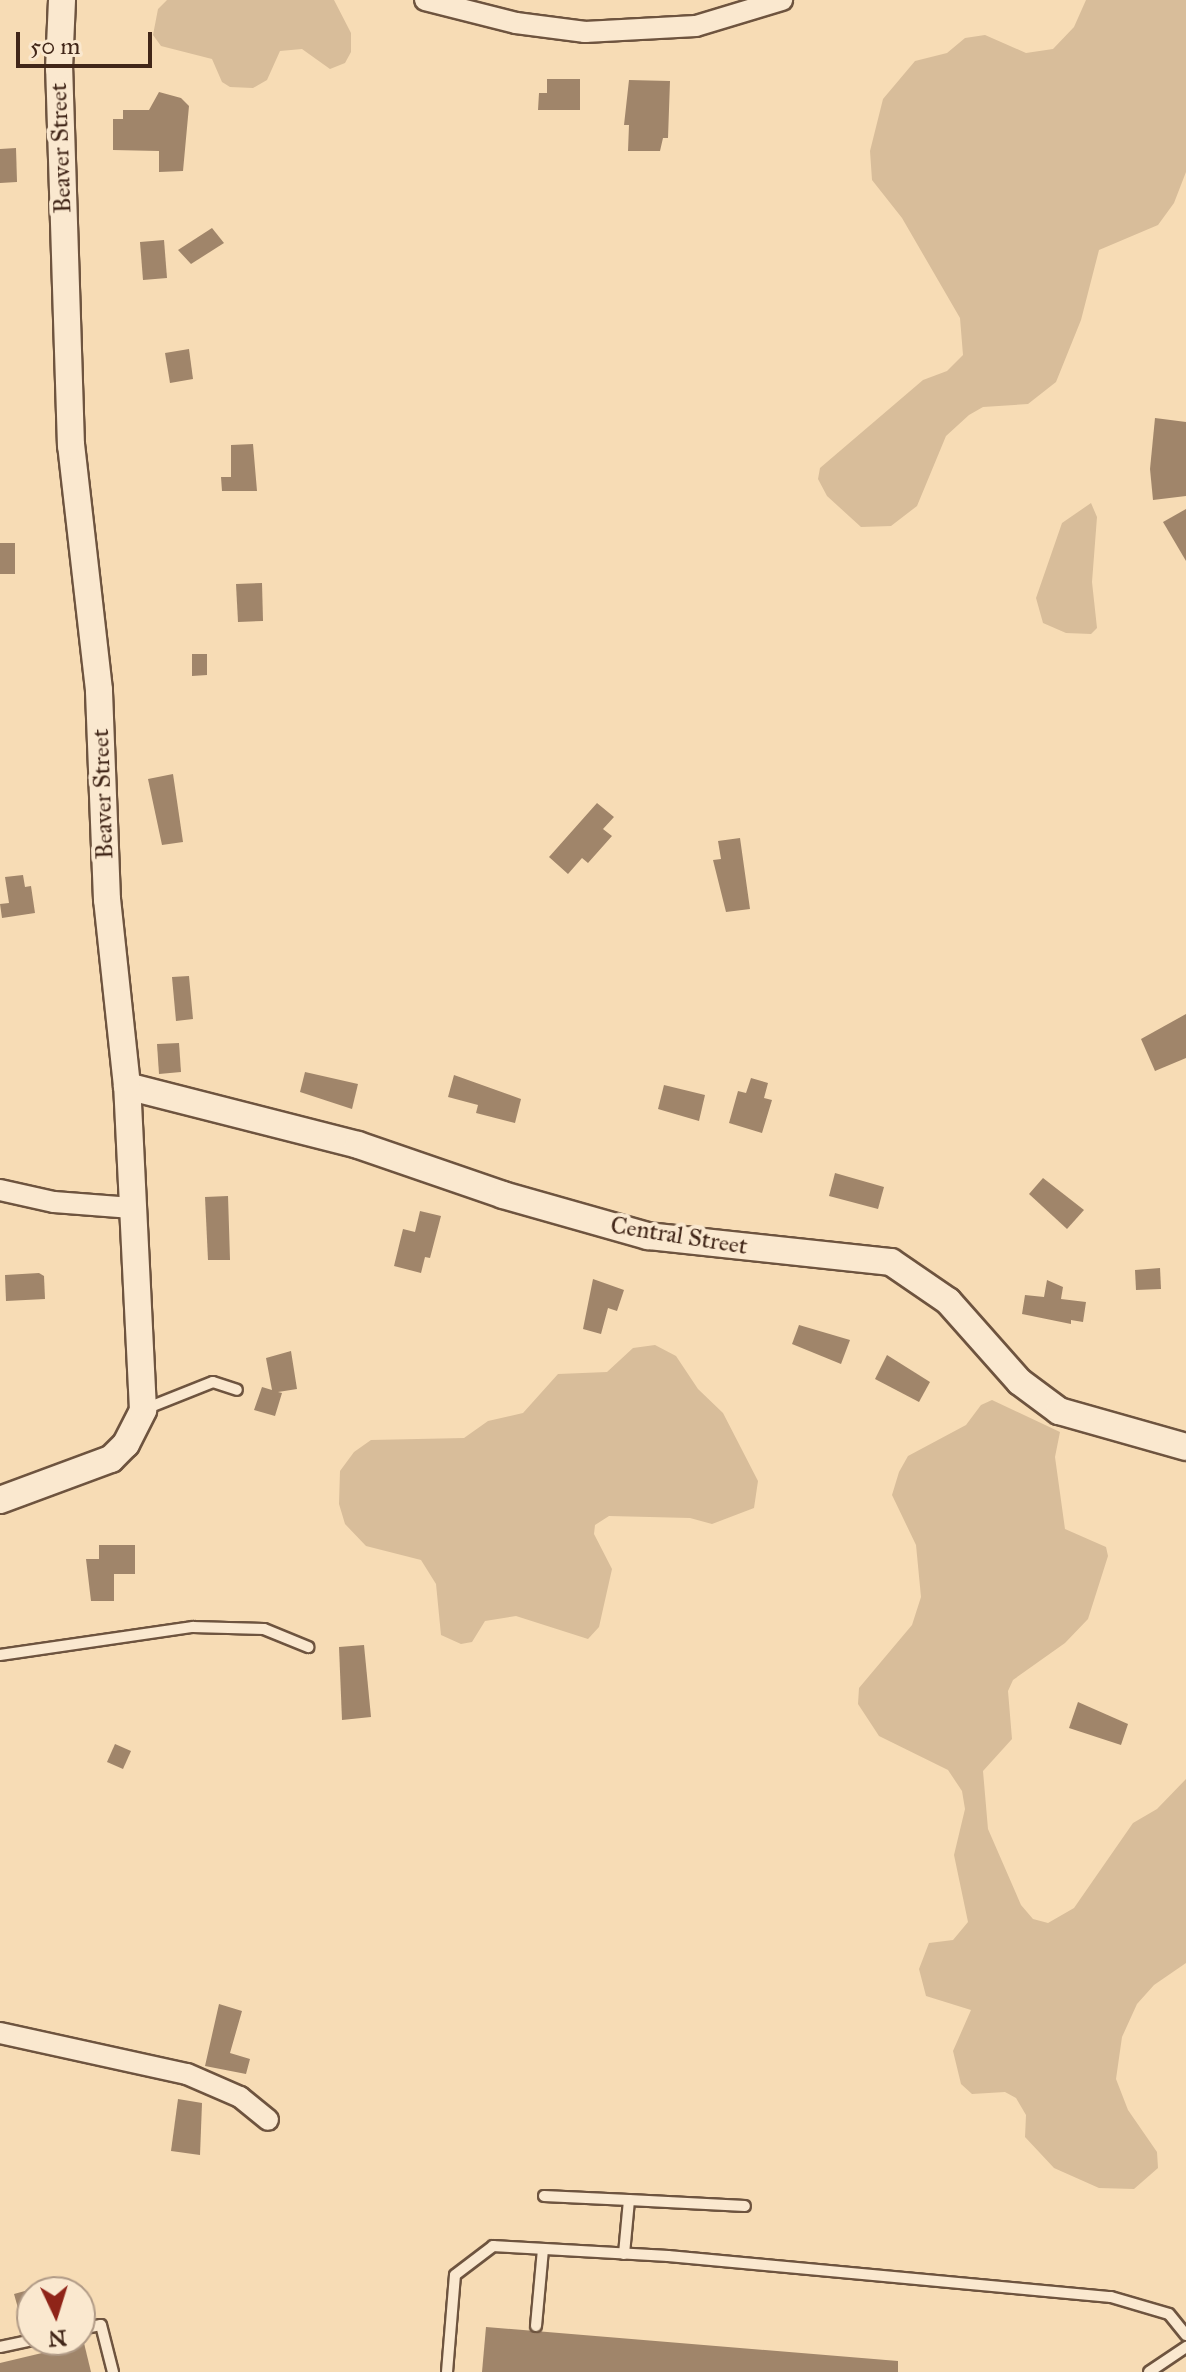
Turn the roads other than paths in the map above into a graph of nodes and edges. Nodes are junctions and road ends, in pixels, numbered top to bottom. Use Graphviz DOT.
graph roads {
  1 [pos="62,0"];
  2 [pos="425,0"];
  3 [pos="782,0"];
  4 [pos="127,1086"];
  5 [pos="0,1190"];
  6 [pos="132,1208"];
  7 [pos="237,1390"];
  8 [pos="143,1410"];
  9 [pos="1186,1447"];
  10 [pos="0,1500"];
  11 [pos="308,1647"];
  12 [pos="0,1655"];
  13 [pos="0,2033"];
  14 [pos="268,2120"];
  15 [pos="544,2196"];
  16 [pos="629,2200"];
  17 [pos="745,2206"];
  18 [pos="543,2249"];
  19 [pos="624,2254"];
  20 [pos="96,2326"];
  21 [pos="536,2326"];
  22 [pos="1186,2335"];
  23 [pos="1186,2347"];
  24 [pos="113,2372"];
  25 [pos="447,2372"];
  26 [pos="1149,2372"];
  1 -- 4 [label="street, Beaver Street"];
  2 -- 3 [label="street"];
  4 -- 6 [label="street, Beaver Street"];
  4 -- 9 [label="street, Central Street"];
  5 -- 6 [label="street"];
  6 -- 8 [label="street, Beaver Street"];
  7 -- 8 [label="lane"];
  8 -- 10 [label="street"];
  11 -- 12 [label="lane"];
  13 -- 14 [label="street"];
  15 -- 16 [label="lane"];
  16 -- 17 [label="lane"];
  16 -- 19 [label="lane"];
  18 -- 19 [label="lane"];
  18 -- 21 [label="lane"];
  18 -- 25 [label="lane"];
  19 -- 22 [label="lane"];
  20 -- 24 [label="lane"];
  23 -- 26 [label="lane"];
}
